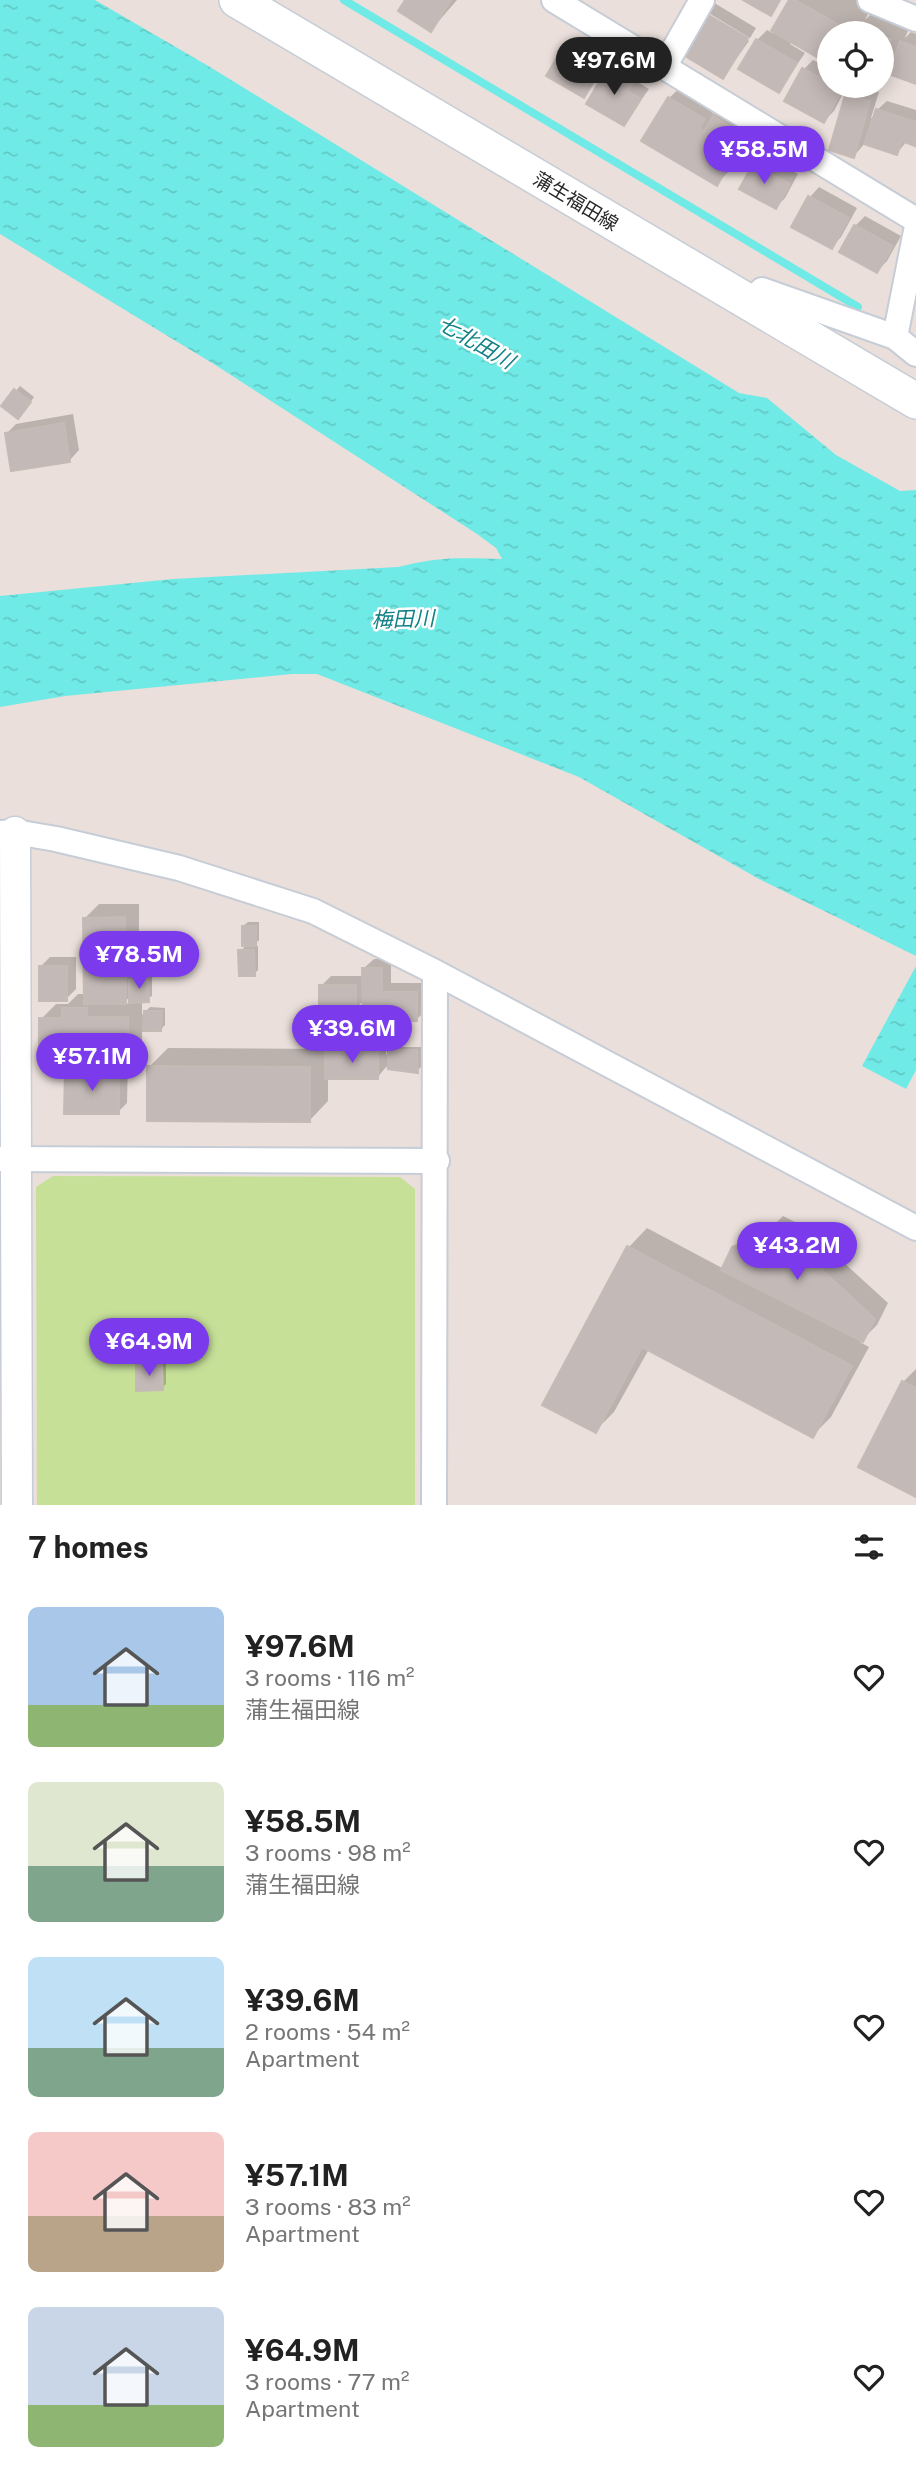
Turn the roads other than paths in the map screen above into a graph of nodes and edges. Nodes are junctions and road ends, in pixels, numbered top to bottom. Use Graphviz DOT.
graph roads {
  1 [pos="237,0"];
  2 [pos="554,0"];
  3 [pos="702,0"];
  4 [pos="870,0"];
  5 [pos="916,19"];
  6 [pos="664,67"];
  7 [pos="916,220"];
  8 [pos="916,231"];
  9 [pos="751,304"];
  10 [pos="895,337"];
  11 [pos="916,354"];
  12 [pos="916,401"];
  13 [pos="7,832"];
  14 [pos="435,972"];
  15 [pos="8,1159"];
  16 [pos="437,1161"];
  17 [pos="916,1228"];
  18 [pos="17,1505"];
  19 [pos="434,1505"];
  1 -- 9 [label="main road, 蒲生福田線"];
  2 -- 6 [label="street"];
  3 -- 6 [label="street"];
  4 -- 5 [label="street"];
  6 -- 7 [label="street"];
  8 -- 10 [label="street"];
  9 -- 10 [label="street"];
  9 -- 12 [label="main road, 蒲生福田線"];
  10 -- 11 [label="street"];
  13 -- 14 [label="street"];
  13 -- 15 [label="street"];
  14 -- 16 [label="street"];
  14 -- 17 [label="street"];
  15 -- 16 [label="street"];
  15 -- 18 [label="street"];
  16 -- 19 [label="street"];
}
